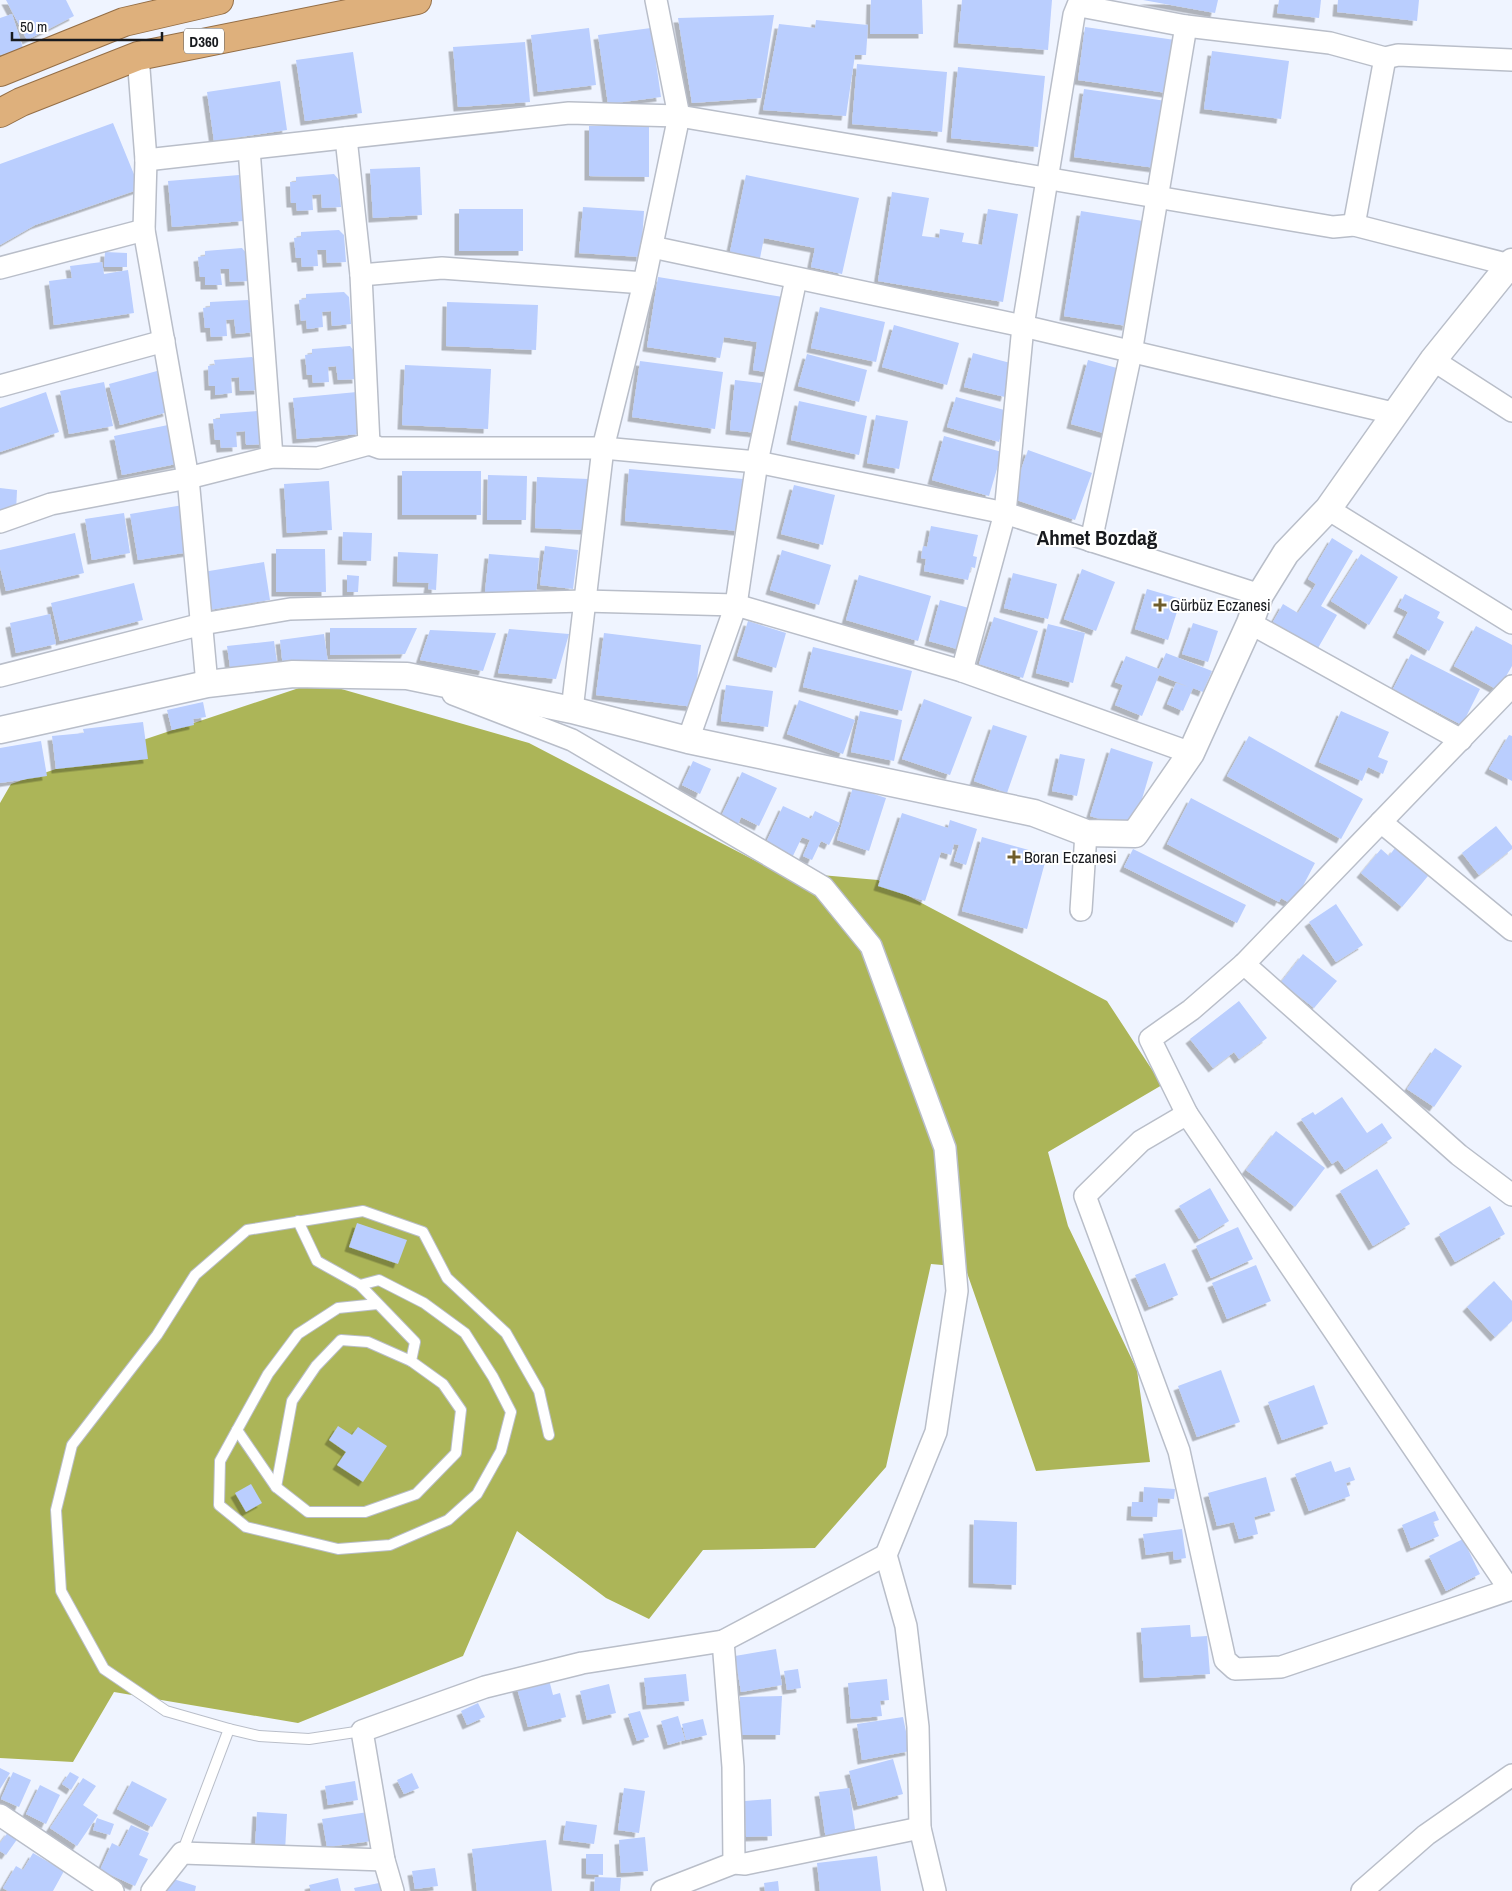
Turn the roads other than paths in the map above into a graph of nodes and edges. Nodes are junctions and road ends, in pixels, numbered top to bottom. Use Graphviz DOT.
graph roads {
  1 [pos="219,0"];
  2 [pos="417,0"];
  3 [pos="656,0"];
  4 [pos="1080,3"];
  5 [pos="1186,26"];
  6 [pos="138,56"];
  7 [pos="1385,58"];
  8 [pos="1512,60"];
  9 [pos="0,72"];
  10 [pos="0,113"];
  11 [pos="679,116"];
  12 [pos="346,138"];
  13 [pos="249,149"];
  14 [pos="146,160"];
  15 [pos="1046,179"];
  16 [pos="1157,196"];
  17 [pos="1354,225"];
  18 [pos="144,230"];
  19 [pos="652,247"];
  20 [pos="1511,264"];
  21 [pos="0,268"];
  22 [pos="361,275"];
  23 [pos="796,279"];
  24 [pos="644,283"];
  25 [pos="1023,326"];
  26 [pos="164,341"];
  27 [pos="1131,353"];
  28 [pos="1433,360"];
  29 [pos="0,386"];
  30 [pos="1512,411"];
  31 [pos="1397,414"];
  32 [pos="369,444"];
  33 [pos="603,448"];
  34 [pos="272,457"];
  35 [pos="757,462"];
  36 [pos="188,478"];
  37 [pos="1328,509"];
  38 [pos="1005,513"];
  39 [pos="0,522"];
  40 [pos="1091,541"];
  41 [pos="1260,595"];
  42 [pos="584,601"];
  43 [pos="736,605"];
  44 [pos="1250,623"];
  45 [pos="1512,623"];
  46 [pos="202,624"];
  47 [pos="962,671"];
  48 [pos="0,676"];
  49 [pos="407,676"];
  50 [pos="207,684"];
  51 [pos="1512,686"];
  52 [pos="572,710"];
  53 [pos="0,730"];
  54 [pos="688,740"];
  55 [pos="1461,740"];
  56 [pos="1190,753"];
  57 [pos="1380,822"];
  58 [pos="1086,833"];
  59 [pos="1080,910"];
  60 [pos="1512,930"];
  61 [pos="1244,964"];
  62 [pos="1187,1114"];
  63 [pos="1512,1196"];
  64 [pos="298,1221"];
  65 [pos="360,1285"];
  66 [pos="377,1304"];
  67 [pos="411,1361"];
  68 [pos="237,1430"];
  69 [pos="549,1434"];
  70 [pos="276,1487"];
  71 [pos="886,1555"];
  72 [pos="1511,1590"];
  73 [pos="723,1641"];
  74 [pos="229,1729"];
  75 [pos="362,1731"];
  76 [pos="1512,1775"];
  77 [pos="0,1815"];
  78 [pos="920,1828"];
  79 [pos="182,1853"];
  80 [pos="384,1860"];
  81 [pos="734,1863"];
  82 [pos="105,1890"];
  83 [pos="152,1891"];
  84 [pos="393,1891"];
  85 [pos="662,1891"];
  86 [pos="935,1891"];
  87 [pos="1362,1891"];
  1 -- 9 [label="highway, D360"];
  2 -- 6 [label="highway, D360"];
  3 -- 11 [label="street"];
  4 -- 5 [label="street"];
  4 -- 15 [label="street"];
  5 -- 7 [label="street"];
  5 -- 16 [label="street"];
  6 -- 10 [label="highway, D360"];
  6 -- 14 [label="street"];
  7 -- 8 [label="street"];
  7 -- 17 [label="street"];
  11 -- 12 [label="street"];
  11 -- 15 [label="street"];
  11 -- 19 [label="street"];
  12 -- 13 [label="street"];
  12 -- 22 [label="street"];
  13 -- 14 [label="street"];
  13 -- 34 [label="street"];
  14 -- 18 [label="street"];
  15 -- 16 [label="street"];
  15 -- 25 [label="street"];
  16 -- 17 [label="street"];
  16 -- 27 [label="street"];
  17 -- 20 [label="street"];
  18 -- 21 [label="street"];
  18 -- 26 [label="street"];
  19 -- 23 [label="street"];
  19 -- 24 [label="street"];
  20 -- 28 [label="street"];
  22 -- 24 [label="street"];
  22 -- 32 [label="street"];
  23 -- 25 [label="street"];
  23 -- 35 [label="street"];
  24 -- 33 [label="street"];
  25 -- 27 [label="street"];
  25 -- 38 [label="street"];
  26 -- 29 [label="street"];
  26 -- 36 [label="street"];
  27 -- 31 [label="street"];
  27 -- 40 [label="street"];
  28 -- 30 [label="street"];
  28 -- 31 [label="street"];
  31 -- 37 [label="street"];
  32 -- 33 [label="street"];
  32 -- 34 [label="street"];
  33 -- 35 [label="street"];
  33 -- 42 [label="street"];
  34 -- 36 [label="street"];
  35 -- 38 [label="street"];
  35 -- 43 [label="street"];
  36 -- 39 [label="street"];
  36 -- 46 [label="street"];
  37 -- 41 [label="street"];
  37 -- 45 [label="street"];
  38 -- 40 [label="street"];
  38 -- 47 [label="street"];
  40 -- 41 [label="street"];
  41 -- 44 [label="street"];
  42 -- 43 [label="street"];
  42 -- 46 [label="street"];
  42 -- 52 [label="street"];
  43 -- 47 [label="street"];
  43 -- 54 [label="street"];
  44 -- 55 [label="street"];
  44 -- 56 [label="street"];
  46 -- 48 [label="street"];
  46 -- 50 [label="street"];
  47 -- 56 [label="street"];
  49 -- 50 [label="street"];
  49 -- 52 [label="street"];
  49 -- 71 [label="street"];
  50 -- 53 [label="street"];
  51 -- 55 [label="street"];
  52 -- 54 [label="street"];
  54 -- 58 [label="street"];
  55 -- 57 [label="street"];
  56 -- 58 [label="street"];
  57 -- 60 [label="street"];
  57 -- 61 [label="street"];
  58 -- 59 [label="street"];
  61 -- 62 [label="street"];
  61 -- 63 [label="street"];
  62 -- 72 [label="street"];
  62 -- 72 [label="street"];
  64 -- 65 [label="lane"];
  64 -- 69 [label="lane"];
  64 -- 74 [label="lane"];
  65 -- 66 [label="lane"];
  65 -- 68 [label="lane"];
  66 -- 67 [label="lane"];
  66 -- 68 [label="lane"];
  67 -- 70 [label="lane"];
  67 -- 70 [label="lane"];
  68 -- 70 [label="lane"];
  71 -- 73 [label="street"];
  71 -- 78 [label="street"];
  73 -- 75 [label="street"];
  73 -- 81 [label="street"];
  74 -- 75 [label="lane"];
  74 -- 79 [label="lane"];
  75 -- 80 [label="street"];
  76 -- 87 [label="street"];
  77 -- 82 [label="street"];
  78 -- 81 [label="street"];
  78 -- 86 [label="street"];
  79 -- 80 [label="street"];
  79 -- 83 [label="street"];
  80 -- 84 [label="street"];
  81 -- 85 [label="street"];
}
